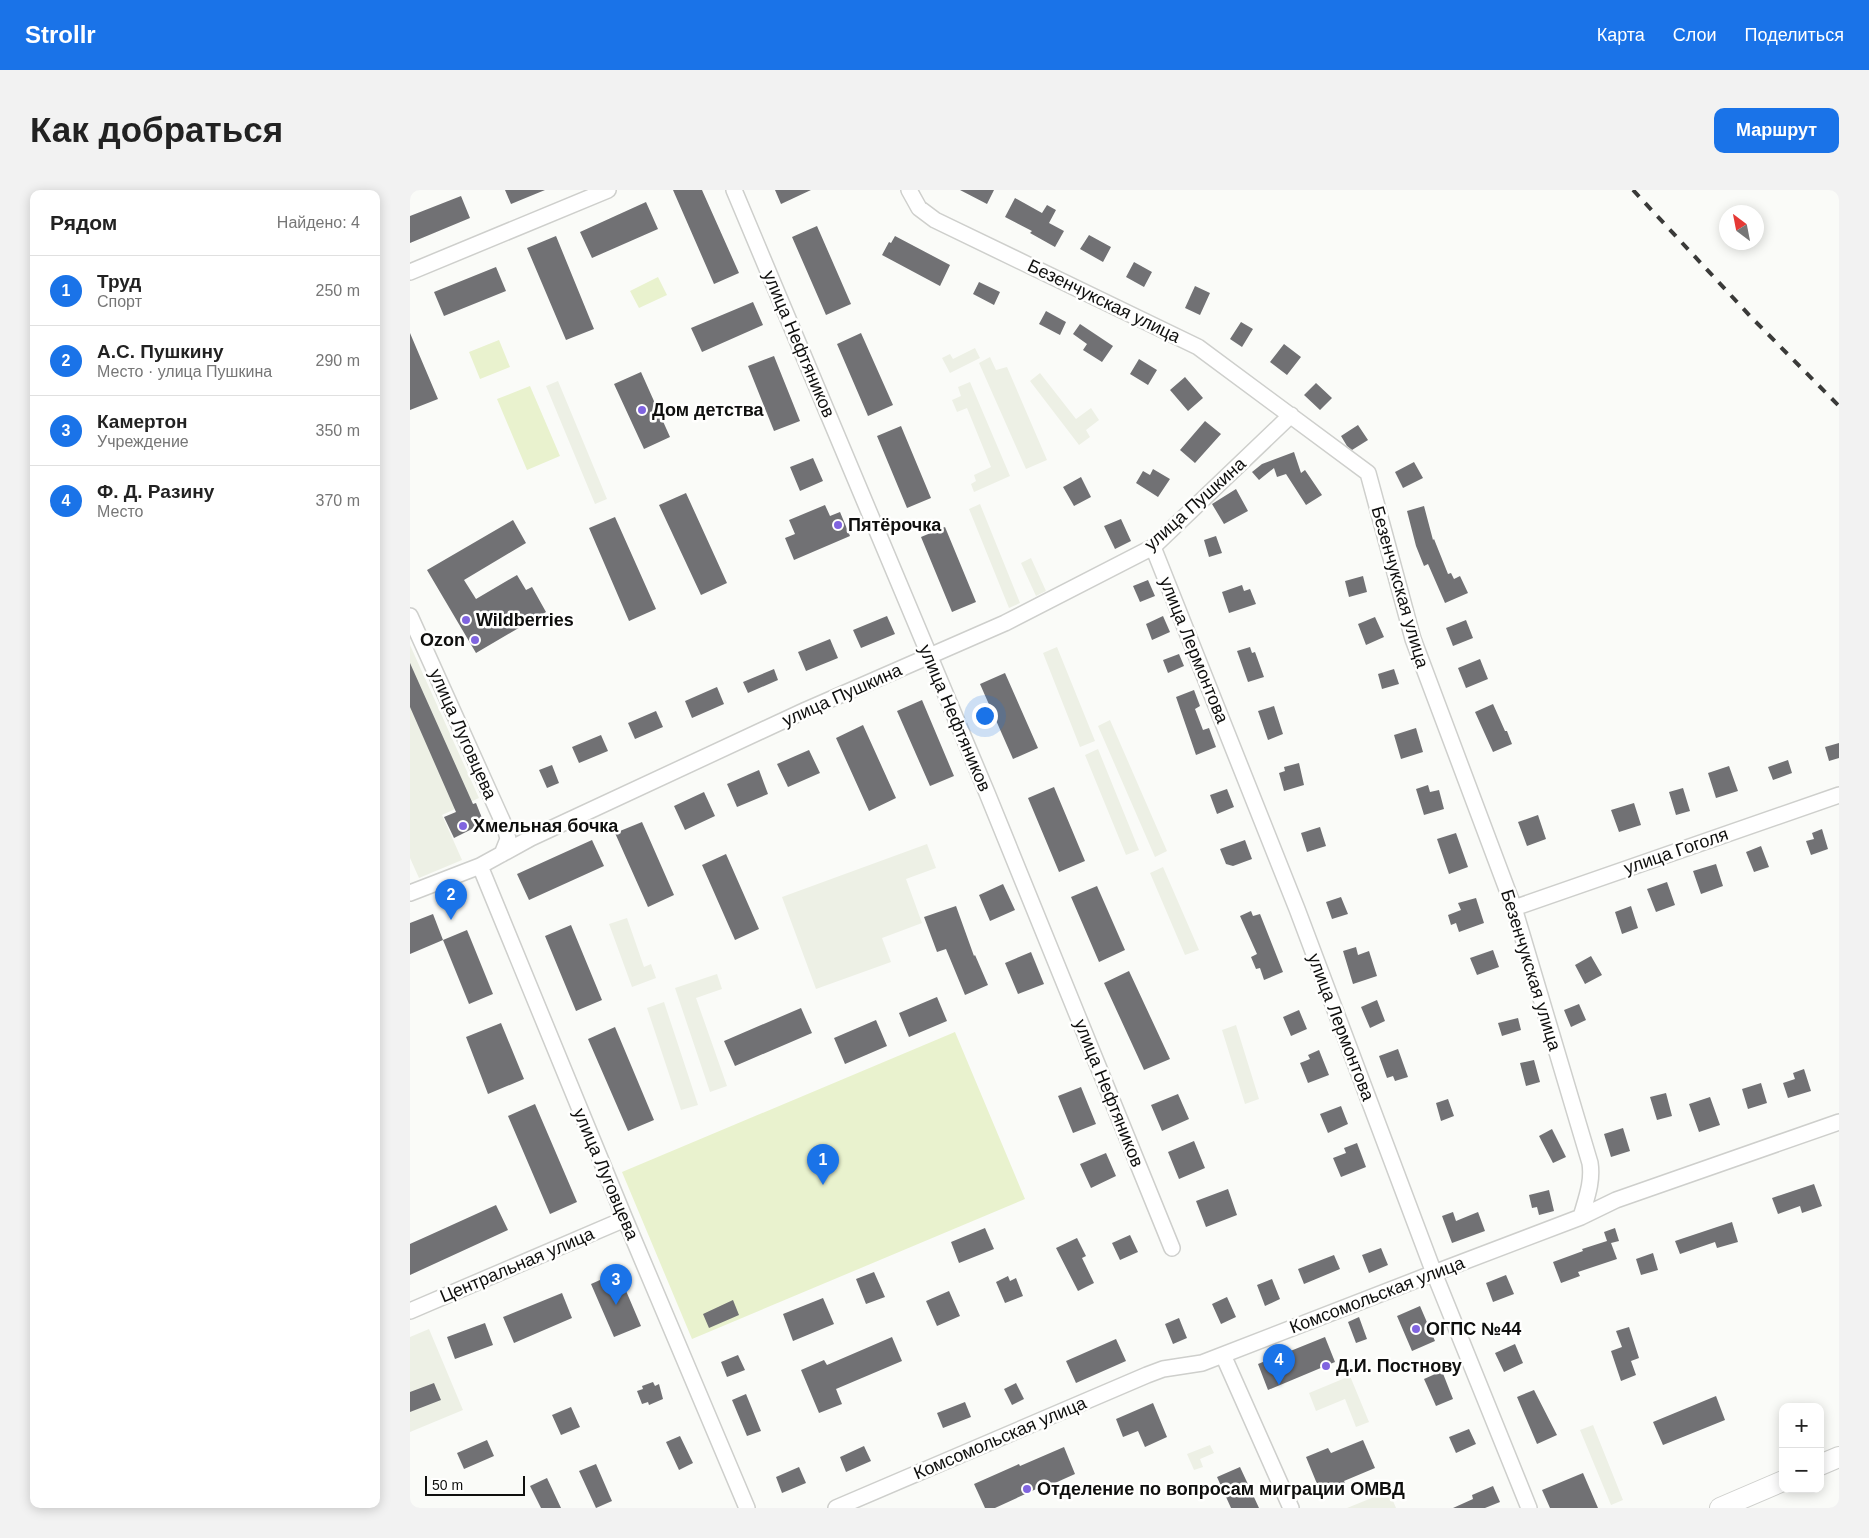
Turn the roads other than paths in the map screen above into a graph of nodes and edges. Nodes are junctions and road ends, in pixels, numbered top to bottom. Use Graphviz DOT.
graph roads {
  1 [pos="608,190"];
  2 [pos="734,190"];
  3 [pos="909,190"];
  4 [pos="410,272"];
  5 [pos="1291,415"];
  6 [pos="1153,547"];
  7 [pos="410,616"];
  8 [pos="929,656"];
  9 [pos="1839,795"];
  10 [pos="502,854"];
  11 [pos="480,866"];
  12 [pos="410,893"];
  13 [pos="1514,908"];
  14 [pos="1839,1122"];
  15 [pos="1581,1218"];
  16 [pos="625,1219"];
  17 [pos="1172,1248"];
  18 [pos="1434,1273"];
  19 [pos="410,1311"];
  20 [pos="1223,1355"];
  21 [pos="1839,1457"];
  22 [pos="1824,1463"];
  23 [pos="1779,1483"];
  24 [pos="1731,1506"];
  25 [pos="747,1508"];
  26 [pos="836,1508"];
  27 [pos="1291,1508"];
  28 [pos="1529,1508"];
  1 -- 4 [label="street"];
  2 -- 8 [label="street, улица Нефтяников"];
  3 -- 5 [label="street, Безенчукская улица"];
  5 -- 6 [label="street, улица Пушкина"];
  5 -- 13 [label="street, Безенчукская улица"];
  6 -- 8 [label="street, улица Пушкина"];
  6 -- 18 [label="street, улица Лермонтова"];
  7 -- 10 [label="street, улица Луговцева"];
  8 -- 10 [label="street, улица Пушкина"];
  8 -- 17 [label="street, улица Нефтяников"];
  9 -- 13 [label="street, улица Гоголя"];
  10 -- 11 [label="street, улица Пушкина"];
  11 -- 12 [label="street, улица Пушкина"];
  11 -- 16 [label="street, улица Луговцева"];
  13 -- 15 [label="street, Безенчукская улица"];
  14 -- 15 [label="street, Комсомольская улица"];
  15 -- 18 [label="street, Комсомольская улица"];
  16 -- 19 [label="street, Центральная улица"];
  16 -- 25 [label="street, улица Луговцева"];
  18 -- 20 [label="street, Комсомольская улица"];
  18 -- 28 [label="street, улица Лермонтова"];
  20 -- 26 [label="street, Комсомольская улица"];
  20 -- 27 [label="street"];
  21 -- 22 [label="street"];
  23 -- 24 [label="street"];
}
